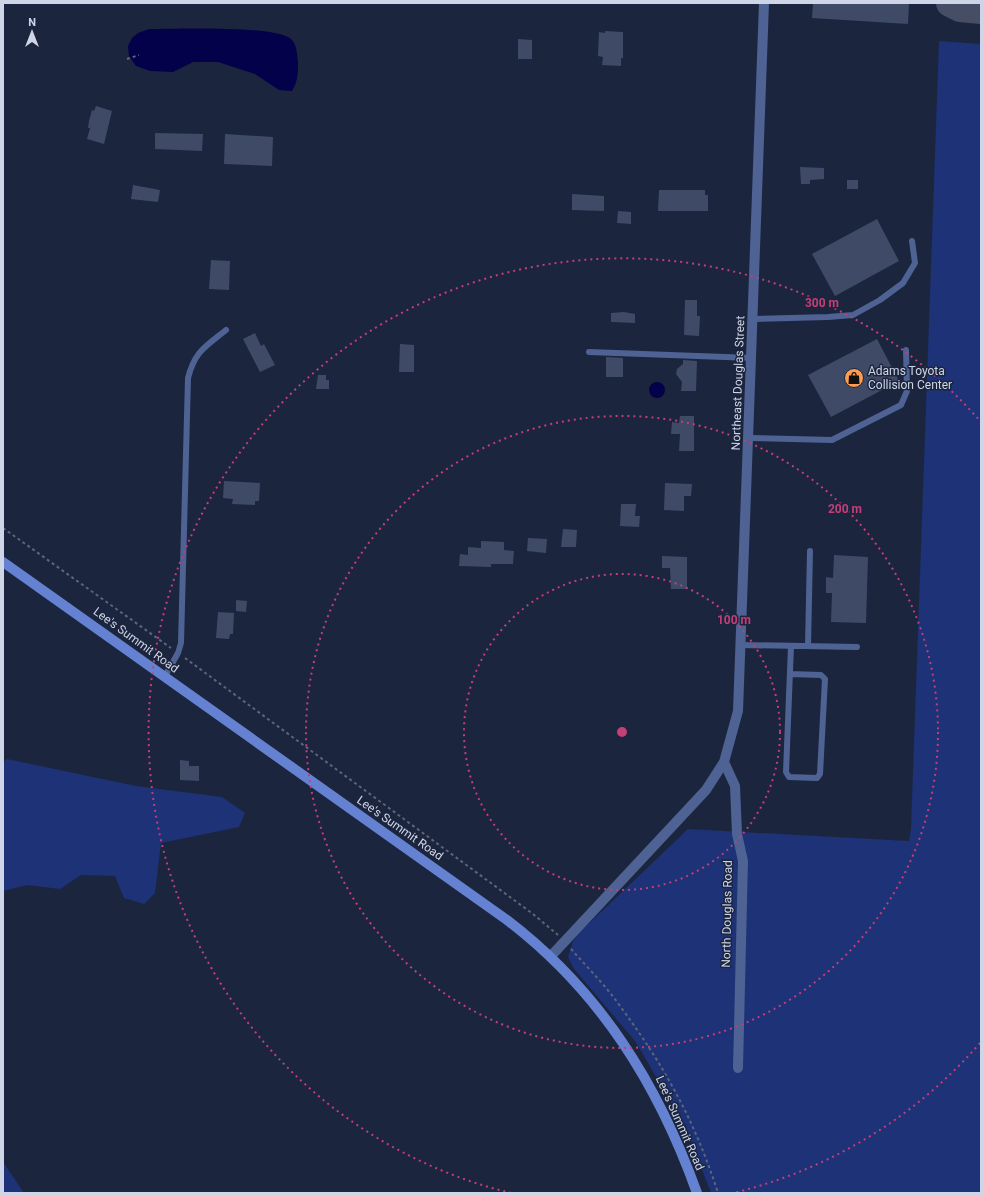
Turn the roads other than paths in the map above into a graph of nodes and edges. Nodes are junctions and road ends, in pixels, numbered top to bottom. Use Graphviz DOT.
graph roads {
  1 [pos="764,3"];
  2 [pos="912,241"];
  3 [pos="753,319"];
  4 [pos="226,330"];
  5 [pos="906,350"];
  6 [pos="589,352"];
  7 [pos="752,358"];
  8 [pos="749,438"];
  9 [pos="810,551"];
  10 [pos="3,562"];
  11 [pos="742,645"];
  12 [pos="790,646"];
  13 [pos="808,646"];
  14 [pos="857,648"];
  15 [pos="790,674"];
  16 [pos="165,676"];
  17 [pos="724,762"];
  18 [pos="551,956"];
  19 [pos="738,1068"];
  20 [pos="696,1193"];
  1 -- 3 [label="street, Northeast Douglas Street"];
  2 -- 3 [label="lane"];
  3 -- 7 [label="street, Northeast Douglas Street"];
  4 -- 16 [label="lane"];
  5 -- 8 [label="lane"];
  6 -- 7 [label="lane"];
  7 -- 8 [label="street, Northeast Douglas Street"];
  8 -- 11 [label="street, Northeast Douglas Street"];
  9 -- 13 [label="lane"];
  10 -- 16 [label="main road, Lee's Summit Road"];
  11 -- 12 [label="lane"];
  11 -- 17 [label="street, Northeast Douglas Street"];
  12 -- 13 [label="lane"];
  12 -- 15 [label="lane"];
  13 -- 14 [label="lane"];
  15 -- 15 [label="lane"];
  16 -- 18 [label="main road, Lee's Summit Road"];
  17 -- 18 [label="street, Northeast Douglas Street"];
  17 -- 19 [label="street, North Douglas Road"];
  18 -- 20 [label="main road, Lee's Summit Road"];
}
